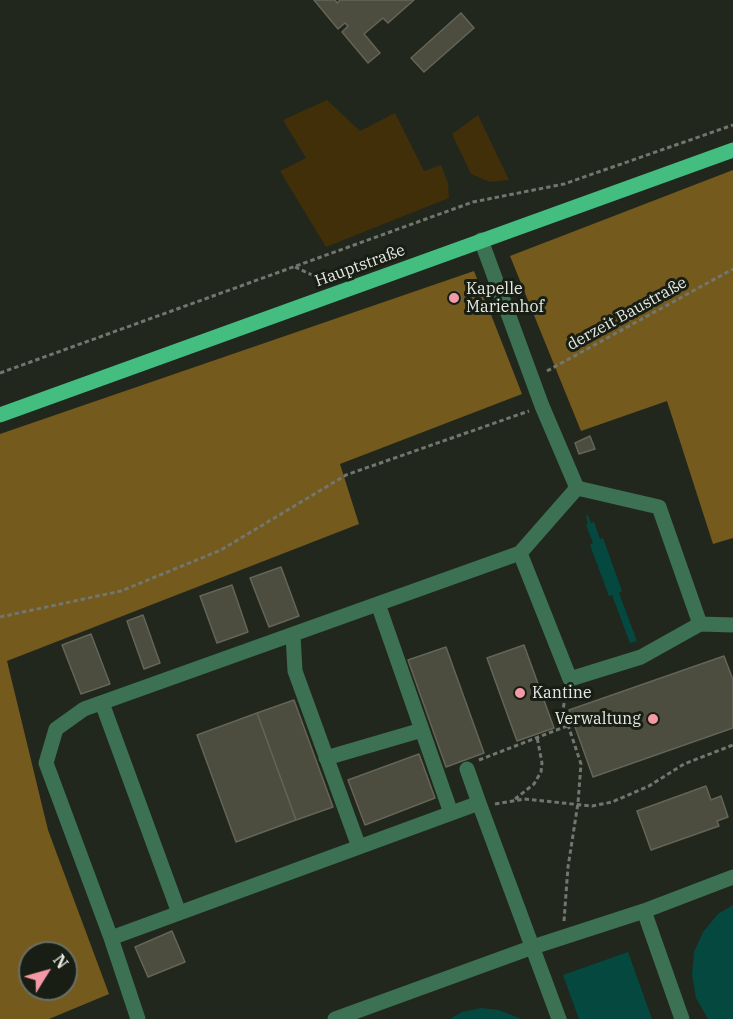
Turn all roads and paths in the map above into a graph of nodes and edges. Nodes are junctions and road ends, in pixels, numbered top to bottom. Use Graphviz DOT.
graph roads {
  1 [pos="733,125"];
  2 [pos="733,150"];
  3 [pos="481,240"];
  4 [pos="294,267"];
  5 [pos="733,269"];
  6 [pos="346,290"];
  7 [pos="0,372"];
  8 [pos="532,379"];
  9 [pos="542,406"];
  10 [pos="0,415"];
  11 [pos="577,488"];
  12 [pos="520,554"];
  13 [pos="378,604"];
  14 [pos="0,617"];
  15 [pos="700,624"];
  16 [pos="733,625"];
  17 [pos="293,635"];
  18 [pos="570,679"];
  19 [pos="102,703"];
  20 [pos="567,726"];
  21 [pos="422,730"];
  22 [pos="537,738"];
  23 [pos="733,745"];
  24 [pos="326,758"];
  25 [pos="467,769"];
  26 [pos="514,800"];
  27 [pos="578,803"];
  28 [pos="480,806"];
  29 [pos="451,813"];
  30 [pos="359,847"];
  31 [pos="733,877"];
  32 [pos="644,911"];
  33 [pos="179,913"];
  34 [pos="563,937"];
  35 [pos="111,938"];
  36 [pos="533,947"];
  37 [pos="138,1019"];
  38 [pos="335,1019"];
  39 [pos="559,1019"];
  40 [pos="682,1019"];
  1 -- 4 [label="path"];
  2 -- 3 [label="main road, Hauptstraße"];
  3 -- 6 [label="main road, Hauptstraße"];
  3 -- 8 [label="lane"];
  4 -- 6 [label="path"];
  4 -- 7 [label="path"];
  5 -- 8 [label="path, derzeit Baustraße"];
  6 -- 10 [label="main road, Hauptstraße"];
  8 -- 9 [label="lane"];
  9 -- 11 [label="lane"];
  9 -- 14 [label="path"];
  11 -- 12 [label="lane"];
  11 -- 15 [label="lane"];
  12 -- 13 [label="lane"];
  12 -- 18 [label="lane"];
  13 -- 17 [label="lane"];
  13 -- 21 [label="lane"];
  15 -- 16 [label="lane"];
  15 -- 18 [label="lane"];
  17 -- 19 [label="lane"];
  17 -- 24 [label="lane"];
  18 -- 20 [label="path"];
  19 -- 33 [label="lane"];
  19 -- 35 [label="lane"];
  20 -- 22 [label="path"];
  20 -- 27 [label="path"];
  21 -- 24 [label="lane"];
  21 -- 29 [label="lane"];
  22 -- 25 [label="path"];
  22 -- 26 [label="path"];
  23 -- 27 [label="path"];
  24 -- 30 [label="lane"];
  25 -- 28 [label="lane"];
  26 -- 27 [label="path"];
  26 -- 28 [label="path"];
  27 -- 34 [label="path"];
  28 -- 29 [label="lane"];
  28 -- 36 [label="lane"];
  29 -- 30 [label="lane"];
  30 -- 33 [label="lane"];
  31 -- 32 [label="lane"];
  32 -- 34 [label="lane"];
  32 -- 40 [label="lane"];
  33 -- 35 [label="lane"];
  34 -- 36 [label="lane"];
  35 -- 37 [label="lane"];
  36 -- 38 [label="lane"];
  36 -- 39 [label="lane"];
}
